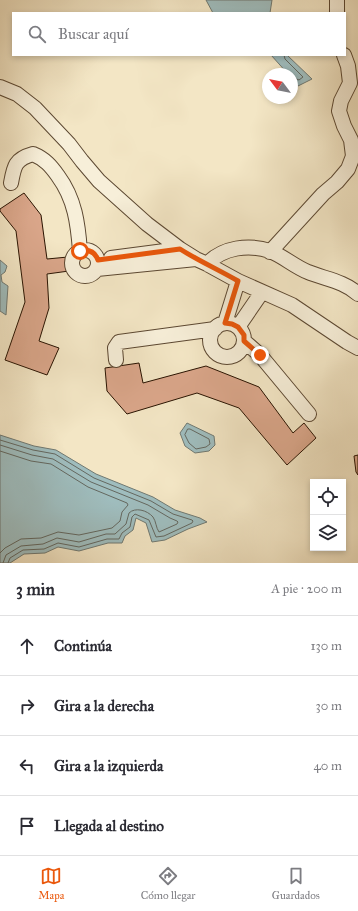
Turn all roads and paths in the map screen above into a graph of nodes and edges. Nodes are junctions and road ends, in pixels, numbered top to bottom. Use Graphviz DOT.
graph roads {
  1 [pos="337,0"];
  2 [pos="337,12"];
  3 [pos="344,56"];
  4 [pos="0,87"];
  5 [pos="11,183"];
  6 [pos="180,249"];
  7 [pos="80,251"];
  8 [pos="270,252"];
  9 [pos="202,262"];
  10 [pos="98,264"];
  11 [pos="238,281"];
  12 [pos="262,292"];
  13 [pos="358,294"];
  14 [pos="226,326"];
  15 [pos="244,341"];
  16 [pos="358,348"];
  17 [pos="116,360"];
  18 [pos="309,414"];
  1 -- 2 [label="street"];
  3 -- 8 [label="street"];
  4 -- 6 [label="street"];
  5 -- 7 [label="street"];
  6 -- 9 [label="street"];
  6 -- 10 [label="street"];
  7 -- 10 [label="street"];
  7 -- 10 [label="street"];
  8 -- 9 [label="street"];
  8 -- 13 [label="street"];
  9 -- 10 [label="street"];
  9 -- 11 [label="street"];
  11 -- 12 [label="street"];
  11 -- 14 [label="street"];
  12 -- 14 [label="street"];
  12 -- 16 [label="street"];
  14 -- 15 [label="street"];
  14 -- 15 [label="street"];
  14 -- 17 [label="street"];
  15 -- 18 [label="street"];
}
